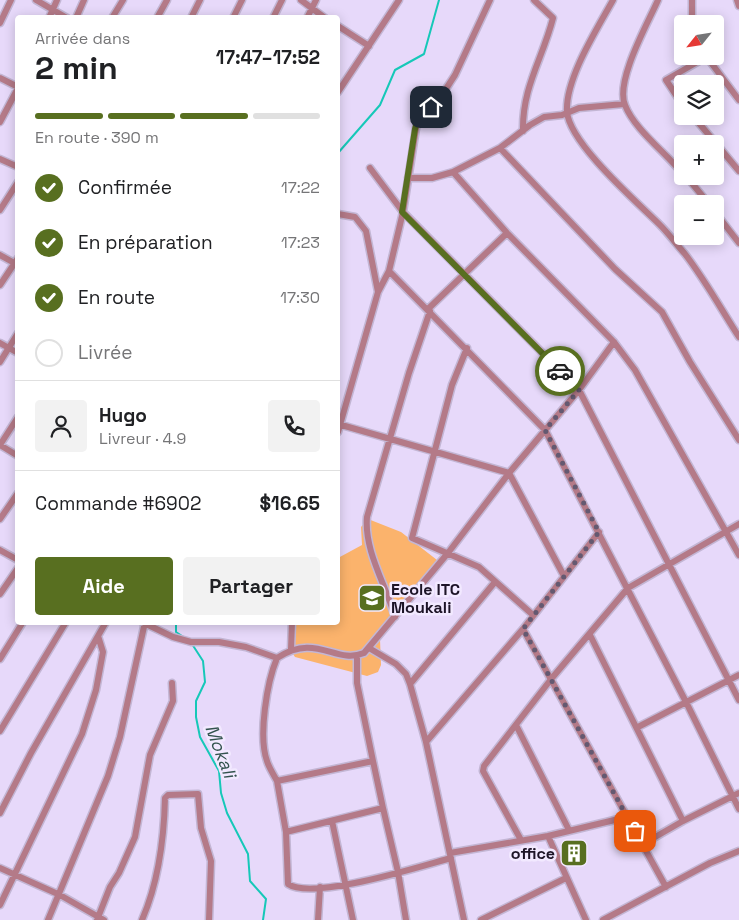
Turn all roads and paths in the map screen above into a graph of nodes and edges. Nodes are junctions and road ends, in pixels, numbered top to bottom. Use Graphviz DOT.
graph roads {
  1 [pos="10,0"];
  2 [pos="36,0"];
  3 [pos="57,0"];
  4 [pos="84,0"];
  5 [pos="123,0"];
  6 [pos="167,0"];
  7 [pos="200,0"];
  8 [pos="242,0"];
  9 [pos="282,0"];
  10 [pos="300,0"];
  11 [pos="316,0"];
  12 [pos="399,0"];
  13 [pos="490,0"];
  14 [pos="534,0"];
  15 [pos="613,0"];
  16 [pos="658,0"];
  17 [pos="692,0"];
  18 [pos="737,0"];
  19 [pos="739,6"];
  20 [pos="312,8"];
  21 [pos="53,9"];
  22 [pos="50,15"];
  23 [pos="62,15"];
  24 [pos="77,15"];
  25 [pos="114,15"];
  26 [pos="159,15"];
  27 [pos="192,15"];
  28 [pos="234,15"];
  29 [pos="274,15"];
  30 [pos="308,15"];
  31 [pos="321,15"];
  32 [pos="692,15"];
  33 [pos="0,23"];
  34 [pos="340,27"];
  35 [pos="369,46"];
  36 [pos="691,65"];
  37 [pos="713,65"];
  38 [pos="674,75"];
  39 [pos="674,75"];
  40 [pos="0,78"];
  41 [pos="15,86"];
  42 [pos="340,89"];
  43 [pos="674,92"];
  44 [pos="15,94"];
  45 [pos="739,100"];
  46 [pos="624,104"];
  47 [pos="567,113"];
  48 [pos="0,122"];
  49 [pos="701,125"];
  50 [pos="523,131"];
  51 [pos="500,148"];
  52 [pos="0,159"];
  53 [pos="674,164"];
  54 [pos="15,166"];
  55 [pos="370,168"];
  56 [pos="739,171"];
  57 [pos="453,172"];
  58 [pos="408,178"];
  59 [pos="693,185"];
  60 [pos="15,187"];
  61 [pos="702,195"];
  62 [pos="0,210"];
  63 [pos="402,212"];
  64 [pos="340,214"];
  65 [pos="724,224"];
  66 [pos="507,233"];
  67 [pos="739,243"];
  68 [pos="0,255"];
  69 [pos="15,262"];
  70 [pos="15,263"];
  71 [pos="389,271"];
  72 [pos="464,274"];
  73 [pos="0,285"];
  74 [pos="378,292"];
  75 [pos="429,310"];
  76 [pos="15,337"];
  77 [pos="739,337"];
  78 [pos="614,342"];
  79 [pos="0,343"];
  80 [pos="8,348"];
  81 [pos="467,348"];
  82 [pos="15,352"];
  83 [pos="0,362"];
  84 [pos="579,390"];
  85 [pos="340,421"];
  86 [pos="15,422"];
  87 [pos="340,424"];
  88 [pos="545,430"];
  89 [pos="391,439"];
  90 [pos="739,440"];
  91 [pos="0,445"];
  92 [pos="433,452"];
  93 [pos="15,454"];
  94 [pos="509,473"];
  95 [pos="15,498"];
  96 [pos="0,519"];
  97 [pos="739,524"];
  98 [pos="727,531"];
  99 [pos="599,532"];
  100 [pos="0,550"];
  101 [pos="448,553"];
  102 [pos="739,555"];
  103 [pos="15,558"];
  104 [pos="670,565"];
  105 [pos="15,572"];
  106 [pos="564,576"];
  107 [pos="495,582"];
  108 [pos="628,588"];
  109 [pos="0,594"];
  110 [pos="533,615"];
  111 [pos="395,617"];
  112 [pos="21,625"];
  113 [pos="64,625"];
  114 [pos="104,625"];
  115 [pos="144,625"];
  116 [pos="148,625"];
  117 [pos="292,625"];
  118 [pos="523,629"];
  119 [pos="590,635"];
  120 [pos="98,636"];
  121 [pos="369,648"];
  122 [pos="291,649"];
  123 [pos="357,656"];
  124 [pos="277,658"];
  125 [pos="0,659"];
  126 [pos="739,675"];
  127 [pos="552,678"];
  128 [pos="729,680"];
  129 [pos="172,683"];
  130 [pos="410,684"];
  131 [pos="739,700"];
  132 [pos="686,702"];
  133 [pos="516,725"];
  134 [pos="638,727"];
  135 [pos="0,731"];
  136 [pos="426,742"];
  137 [pos="373,761"];
  138 [pos="278,781"];
  139 [pos="736,795"];
  140 [pos="383,808"];
  141 [pos="739,809"];
  142 [pos="0,813"];
  143 [pos="627,817"];
  144 [pos="683,820"];
  145 [pos="332,821"];
  146 [pos="569,830"];
  147 [pos="286,832"];
  148 [pos="548,836"];
  149 [pos="521,840"];
  150 [pos="643,844"];
  151 [pos="739,852"];
  152 [pos="451,855"];
  153 [pos="0,868"];
  154 [pos="398,872"];
  155 [pos="16,875"];
  156 [pos="566,878"];
  157 [pos="348,885"];
  158 [pos="320,887"];
  159 [pos="666,887"];
  160 [pos="60,895"];
  161 [pos="0,905"];
  162 [pos="100,919"];
  163 [pos="48,920"];
  164 [pos="142,920"];
  165 [pos="209,920"];
  166 [pos="318,920"];
  167 [pos="353,920"];
  168 [pos="406,920"];
  169 [pos="464,920"];
  170 [pos="481,920"];
  171 [pos="586,920"];
  172 [pos="603,920"];
  1 -- 33 [label="street"];
  2 -- 21 [label="street"];
  3 -- 21 [label="street"];
  4 -- 24 [label="street"];
  5 -- 25 [label="street"];
  6 -- 26 [label="street"];
  7 -- 27 [label="street"];
  8 -- 28 [label="street"];
  9 -- 29 [label="street"];
  10 -- 20 [label="street"];
  11 -- 20 [label="street"];
  12 -- 35 [label="street"];
  13 -- 58 [label="street"];
  14 -- 50 [label="street"];
  15 -- 47 [label="street"];
  16 -- 46 [label="street"];
  17 -- 32 [label="street"];
  18 -- 19 [label="street"];
  20 -- 30 [label="street"];
  20 -- 31 [label="street"];
  21 -- 22 [label="street"];
  21 -- 23 [label="street"];
  34 -- 35 [label="street"];
  35 -- 42 [label="street"];
  36 -- 39 [label="street"];
  37 -- 45 [label="street"];
  38 -- 43 [label="street"];
  40 -- 41 [label="street"];
  44 -- 48 [label="street"];
  46 -- 47 [label="street"];
  46 -- 53 [label="street"];
  47 -- 50 [label="street"];
  47 -- 77 [label="street"];
  49 -- 56 [label="street"];
  50 -- 51 [label="street"];
  51 -- 57 [label="street"];
  51 -- 90 [label="street"];
  52 -- 54 [label="street"];
  55 -- 63 [label="street"];
  57 -- 58 [label="street"];
  57 -- 66 [label="street"];
  58 -- 63 [label="street"];
  59 -- 61 [label="street"];
  60 -- 62 [label="street"];
  63 -- 71 [label="street"];
  63 -- 72 [label="street"];
  64 -- 74 [label="street"];
  65 -- 67 [label="street"];
  66 -- 72 [label="street"];
  66 -- 78 [label="street"];
  68 -- 69 [label="street"];
  70 -- 73 [label="street"];
  71 -- 74 [label="street"];
  71 -- 75 [label="street"];
  72 -- 75 [label="street"];
  72 -- 84 [label="street"];
  74 -- 85 [label="street"];
  75 -- 81 [label="street"];
  75 -- 89 [label="street"];
  76 -- 80 [label="street"];
  78 -- 84 [label="street"];
  78 -- 98 [label="street"];
  79 -- 80 [label="street"];
  80 -- 82 [label="street"];
  80 -- 83 [label="street"];
  81 -- 88 [label="street"];
  81 -- 92 [label="street"];
  84 -- 88 [label="street"];
  84 -- 104 [label="street"];
  86 -- 91 [label="street"];
  87 -- 89 [label="street"];
  88 -- 94 [label="street"];
  88 -- 99 [label="street"];
  89 -- 92 [label="street"];
  89 -- 111 [label="street"];
  91 -- 93 [label="street"];
  92 -- 94 [label="street"];
  92 -- 101 [label="street"];
  94 -- 101 [label="street"];
  94 -- 106 [label="street"];
  95 -- 96 [label="street"];
  97 -- 98 [label="street"];
  98 -- 102 [label="street"];
  98 -- 104 [label="street"];
  99 -- 106 [label="street"];
  99 -- 108 [label="street"];
  100 -- 103 [label="street"];
  101 -- 107 [label="street"];
  101 -- 111 [label="street"];
  104 -- 108 [label="street"];
  104 -- 128 [label="street"];
  105 -- 109 [label="street"];
  106 -- 110 [label="street"];
  107 -- 110 [label="street"];
  107 -- 130 [label="street"];
  108 -- 119 [label="street"];
  108 -- 132 [label="street"];
  110 -- 118 [label="street"];
  111 -- 121 [label="street"];
  112 -- 125 [label="street"];
  113 -- 135 [label="street"];
  114 -- 120 [label="street"];
  115 -- 160 [label="street"];
  116 -- 124 [label="street"];
  117 -- 122 [label="street"];
  118 -- 127 [label="street"];
  118 -- 136 [label="street"];
  119 -- 127 [label="street"];
  119 -- 134 [label="street"];
  120 -- 142 [label="street"];
  120 -- 155 [label="street"];
  121 -- 123 [label="street"];
  121 -- 130 [label="street"];
  122 -- 123 [label="street"];
  122 -- 124 [label="street"];
  123 -- 137 [label="street"];
  124 -- 138 [label="street"];
  126 -- 128 [label="street"];
  127 -- 133 [label="street"];
  127 -- 143 [label="street"];
  128 -- 131 [label="street"];
  128 -- 132 [label="street"];
  129 -- 162 [label="street"];
  130 -- 136 [label="street"];
  132 -- 134 [label="street"];
  132 -- 139 [label="street"];
  133 -- 146 [label="street"];
  133 -- 149 [label="street"];
  134 -- 144 [label="street"];
  136 -- 152 [label="street"];
  137 -- 138 [label="street"];
  137 -- 140 [label="street"];
  138 -- 147 [label="street"];
  139 -- 141 [label="street"];
  139 -- 144 [label="street"];
  140 -- 145 [label="street"];
  140 -- 154 [label="street"];
  143 -- 146 [label="street"];
  143 -- 150 [label="street"];
  144 -- 150 [label="street"];
  145 -- 147 [label="street"];
  145 -- 157 [label="street"];
  146 -- 148 [label="street"];
  147 -- 158 [label="street"];
  148 -- 149 [label="street"];
  148 -- 156 [label="street"];
  149 -- 152 [label="street"];
  150 -- 159 [label="street"];
  151 -- 159 [label="street"];
  152 -- 154 [label="street"];
  152 -- 169 [label="street"];
  153 -- 155 [label="street"];
  154 -- 157 [label="street"];
  154 -- 168 [label="street"];
  155 -- 160 [label="street"];
  155 -- 161 [label="street"];
  156 -- 170 [label="street"];
  156 -- 171 [label="street"];
  157 -- 158 [label="street"];
  157 -- 167 [label="street"];
  158 -- 166 [label="street"];
  159 -- 172 [label="street"];
  160 -- 162 [label="street"];
  160 -- 163 [label="street"];
  164 -- 165 [label="street"];
}
